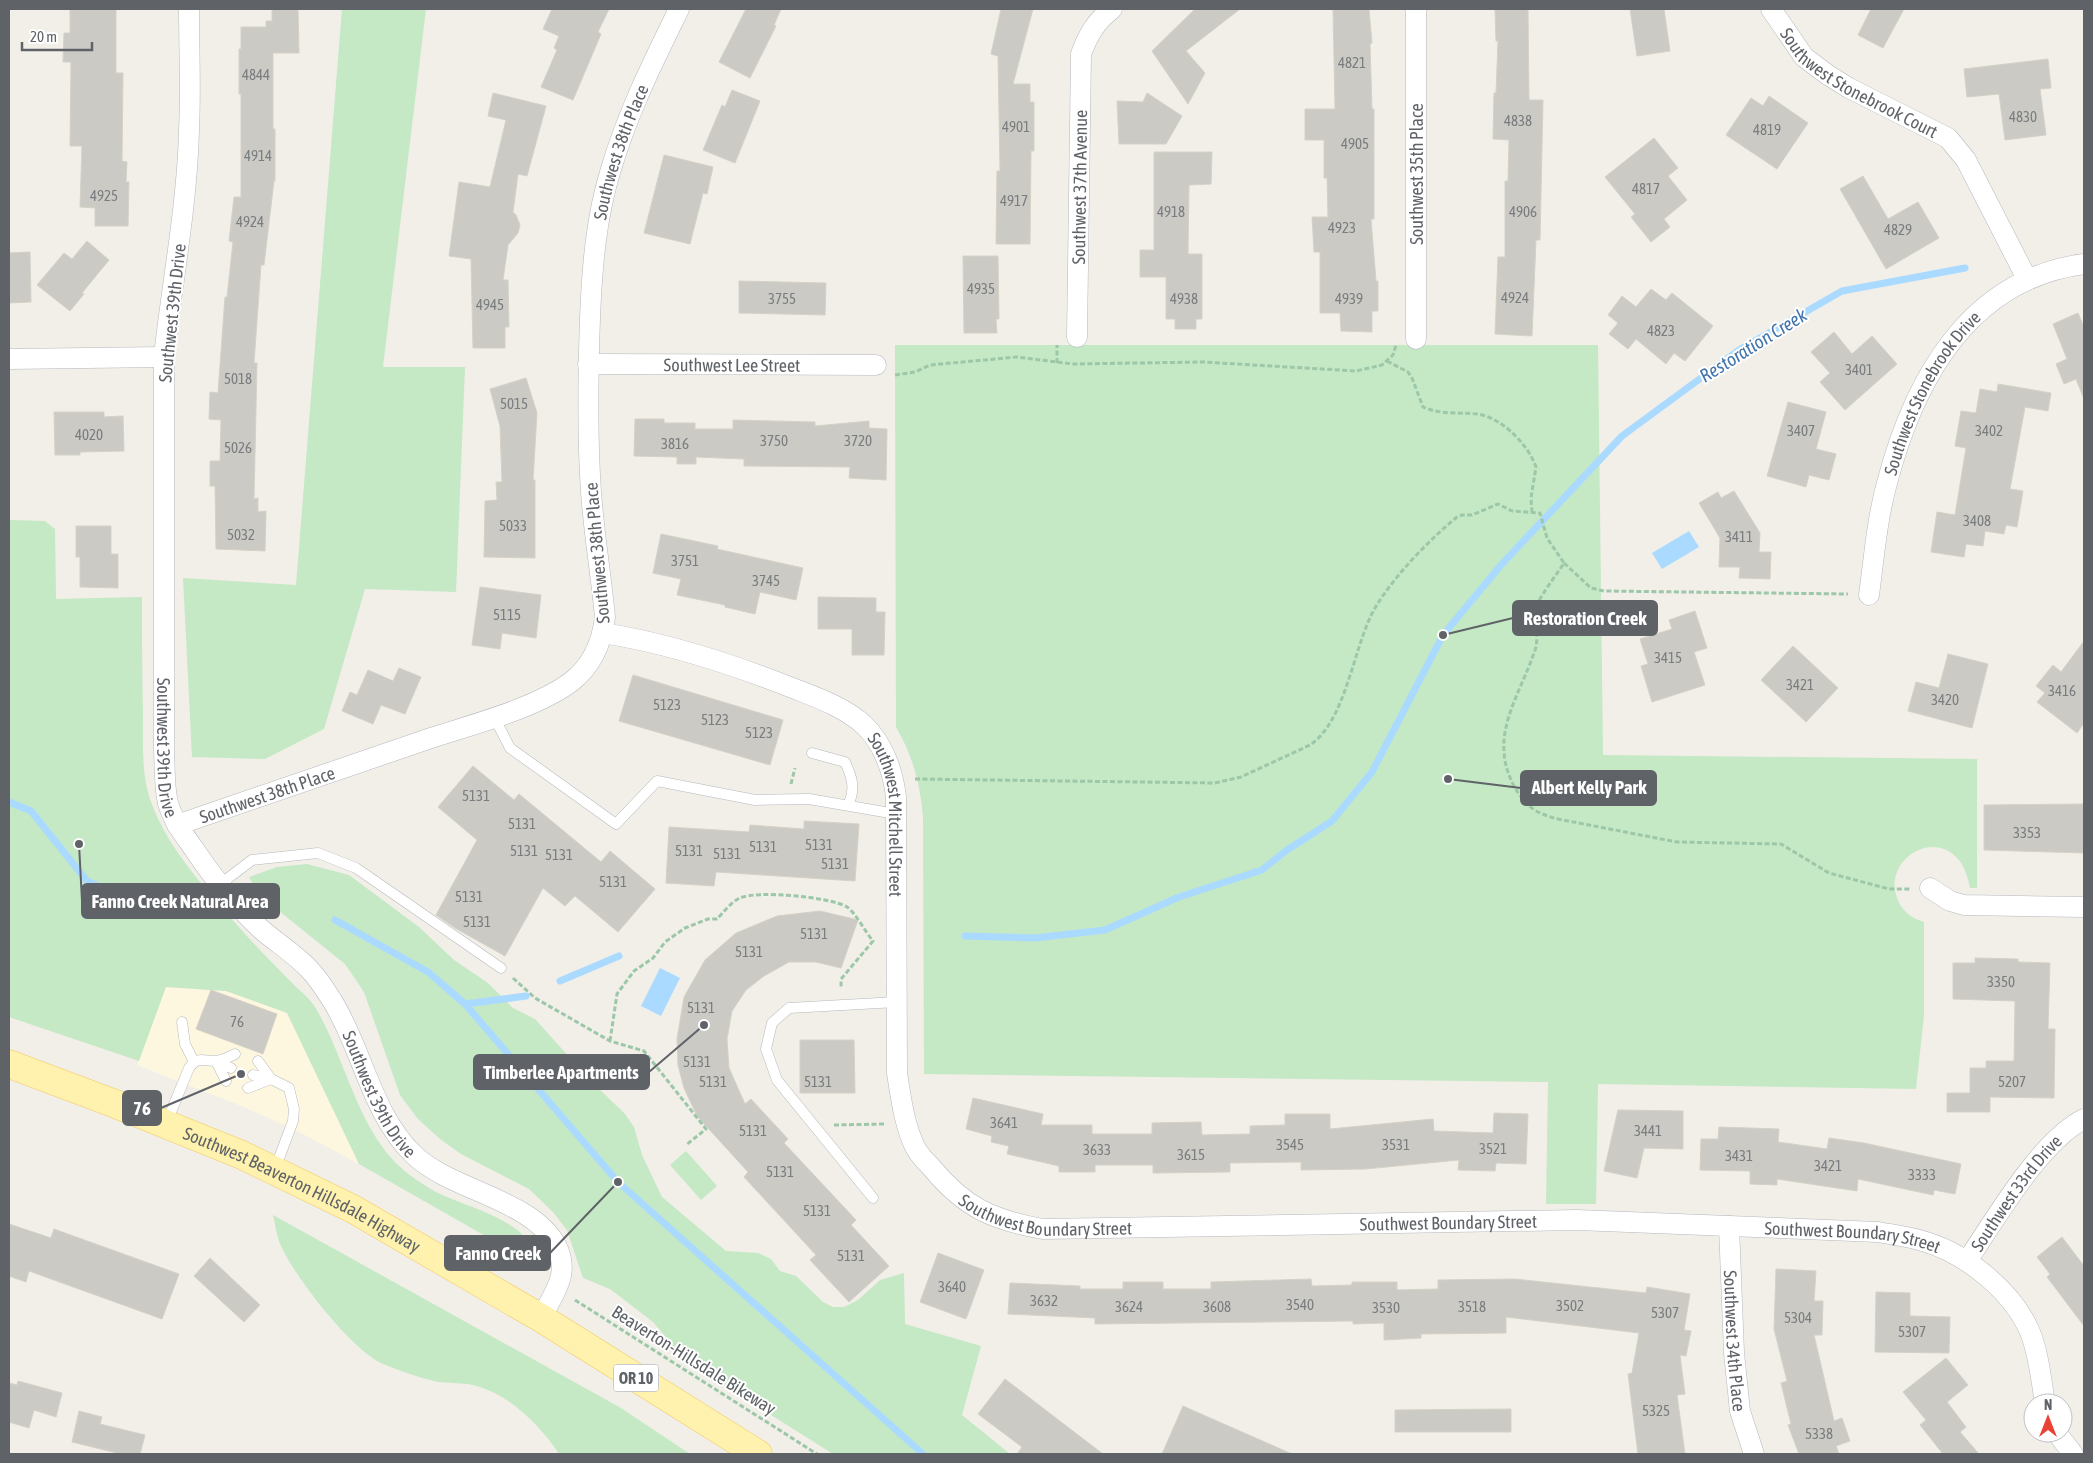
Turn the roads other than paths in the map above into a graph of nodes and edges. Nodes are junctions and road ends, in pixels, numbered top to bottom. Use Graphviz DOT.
graph roads {
  1 [pos="189,9"];
  2 [pos="679,9"];
  3 [pos="1112,9"];
  4 [pos="1416,9"];
  5 [pos="1771,9"];
  6 [pos="2084,264"];
  7 [pos="2027,279"];
  8 [pos="1077,337"];
  9 [pos="1416,340"];
  10 [pos="164,358"];
  11 [pos="9,359"];
  12 [pos="588,364"];
  13 [pos="876,365"];
  14 [pos="1869,595"];
  15 [pos="603,633"];
  16 [pos="494,717"];
  17 [pos="812,753"];
  18 [pos="848,805"];
  19 [pos="896,814"];
  20 [pos="177,824"];
  21 [pos="219,885"];
  22 [pos="1930,888"];
  23 [pos="2084,907"];
  24 [pos="501,968"];
  25 [pos="897,1002"];
  26 [pos="182,1022"];
  27 [pos="235,1054"];
  28 [pos="216,1061"];
  29 [pos="258,1061"];
  30 [pos="194,1062"];
  31 [pos="9,1064"];
  32 [pos="231,1068"];
  33 [pos="253,1075"];
  34 [pos="271,1079"];
  35 [pos="226,1081"];
  36 [pos="248,1088"];
  37 [pos="2084,1119"];
  38 [pos="166,1124"];
  39 [pos="274,1170"];
  40 [pos="938,1176"];
  41 [pos="873,1198"];
  42 [pos="1729,1226"];
  43 [pos="1967,1261"];
  44 [pos="542,1318"];
  45 [pos="2043,1393"];
  46 [pos="2065,1443"];
  47 [pos="758,1454"];
  48 [pos="1754,1454"];
  49 [pos="2073,1454"];
  1 -- 10 [label="street, Southwest 39th Drive"];
  2 -- 12 [label="street, Southwest 38th Place"];
  3 -- 8 [label="street, Southwest 37th Avenue"];
  4 -- 9 [label="street, Southwest 35th Place"];
  5 -- 7 [label="street, Southwest Stonebrook Court"];
  6 -- 7 [label="street, Southwest Stonebrook Drive"];
  7 -- 14 [label="street, Southwest Stonebrook Drive"];
  10 -- 11 [label="street"];
  10 -- 20 [label="street, Southwest 39th Drive"];
  12 -- 13 [label="street, Southwest Lee Street"];
  12 -- 15 [label="street, Southwest 38th Place"];
  15 -- 16 [label="street, Southwest 38th Place"];
  15 -- 19 [label="street, Southwest Mitchell Street"];
  16 -- 18 [label="lane"];
  16 -- 20 [label="street, Southwest 38th Place"];
  17 -- 18 [label="lane"];
  18 -- 19 [label="lane"];
  19 -- 25 [label="street, Southwest Mitchell Street"];
  20 -- 21 [label="street, Southwest 39th Drive"];
  21 -- 24 [label="lane"];
  21 -- 44 [label="street, Southwest 39th Drive"];
  22 -- 23 [label="street"];
  25 -- 40 [label="street, Southwest Mitchell Street"];
  25 -- 41 [label="lane"];
  26 -- 30 [label="lane"];
  27 -- 28 [label="lane"];
  28 -- 30 [label="lane"];
  28 -- 32 [label="lane"];
  28 -- 35 [label="lane"];
  29 -- 34 [label="lane"];
  30 -- 38 [label="lane"];
  31 -- 38 [label="main road, Southwest Beaverton Hillsdale Highway / OR 10"];
  33 -- 34 [label="lane"];
  34 -- 36 [label="lane"];
  34 -- 39 [label="lane"];
  37 -- 43 [label="street, Southwest 33rd Drive"];
  38 -- 39 [label="main road, Southwest Beaverton Hillsdale Highway / OR 10"];
  39 -- 44 [label="main road, Southwest Beaverton Hillsdale Highway / OR 10"];
  40 -- 42 [label="street, Southwest Boundary Street"];
  42 -- 43 [label="street, Southwest Boundary Street"];
  42 -- 48 [label="street, Southwest 34th Place"];
  43 -- 45 [label="street, Southwest 33rd Drive"];
  44 -- 47 [label="main road, Southwest Beaverton Hillsdale Highway / OR 10"];
  46 -- 49 [label="street"];
}
